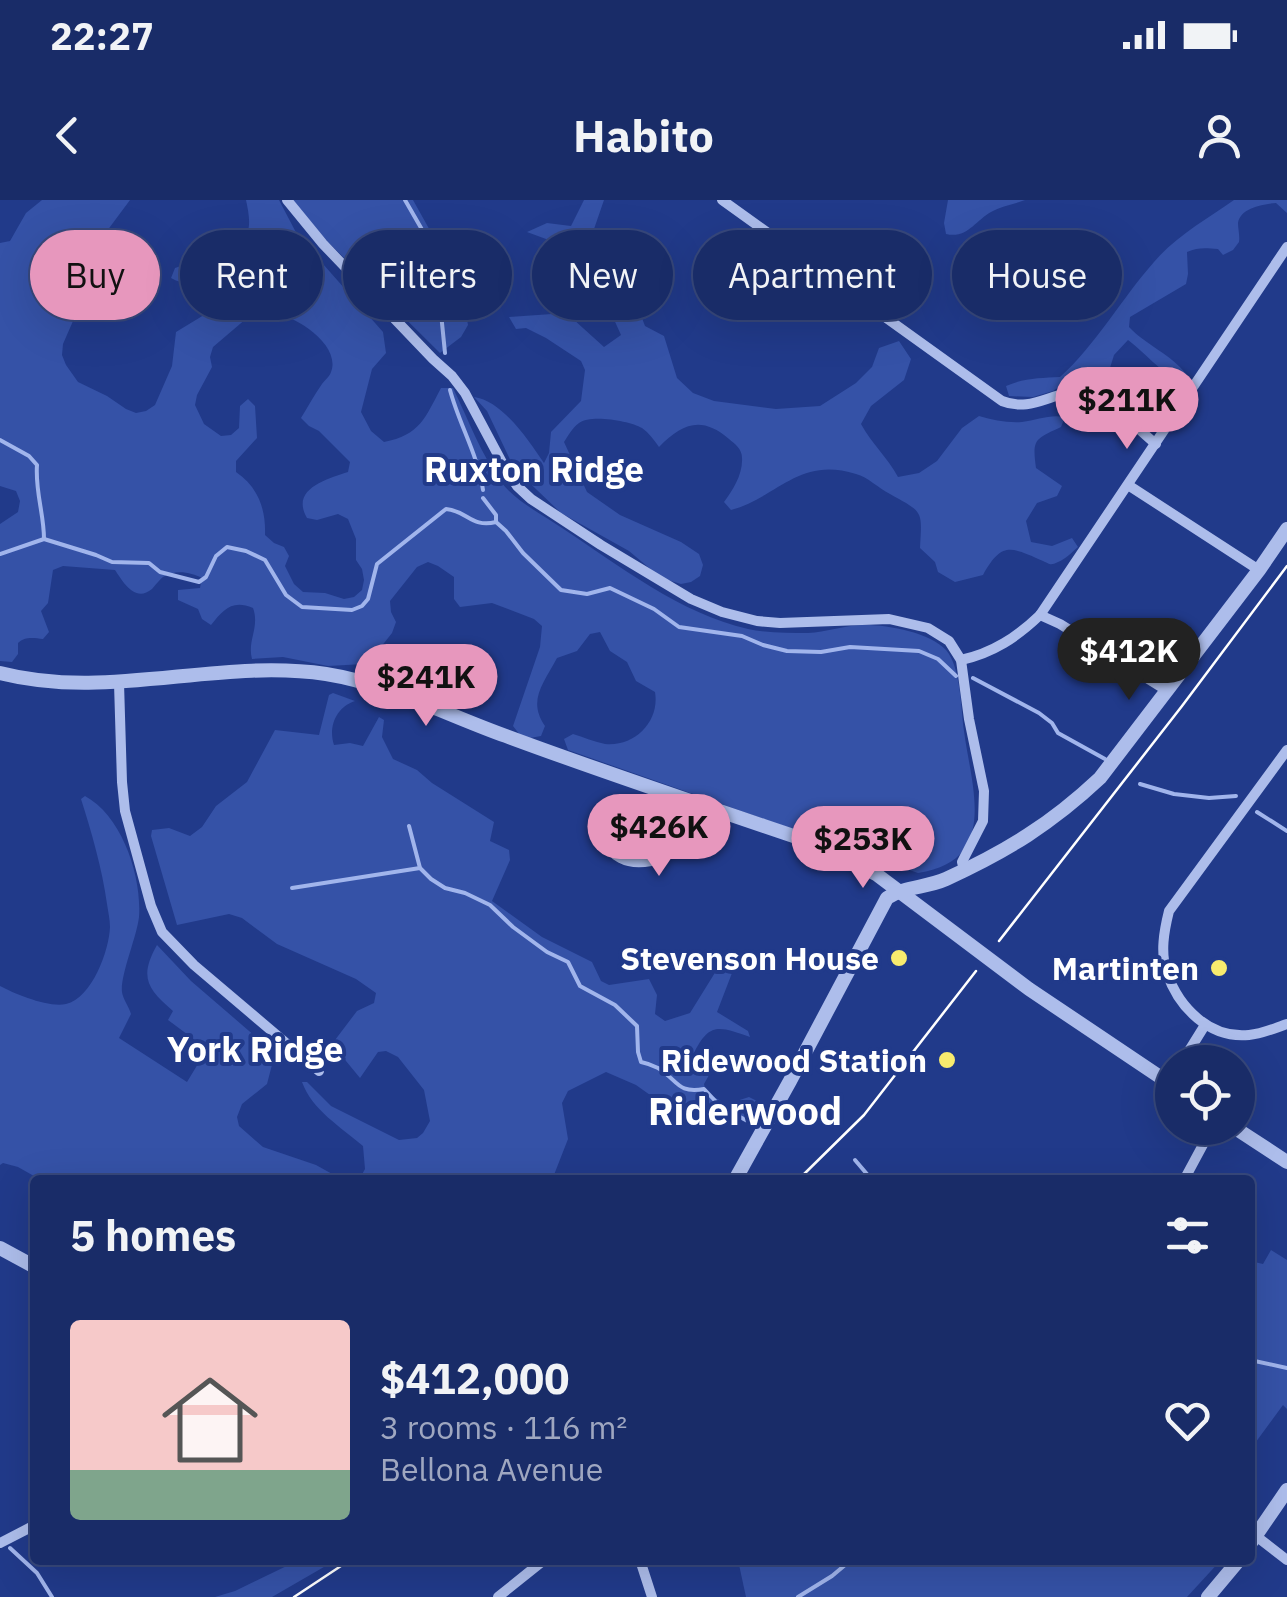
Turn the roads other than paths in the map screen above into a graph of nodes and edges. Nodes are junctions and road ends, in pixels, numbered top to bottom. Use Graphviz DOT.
graph roads {
  1 [pos="287,200"];
  2 [pos="722,200"];
  3 [pos="1287,247"];
  4 [pos="1156,444"];
  5 [pos="1128,485"];
  6 [pos="1287,529"];
  7 [pos="1259,570"];
  8 [pos="1040,615"];
  9 [pos="961,660"];
  10 [pos="0,674"];
  11 [pos="119,683"];
  12 [pos="1166,690"];
  13 [pos="1287,750"];
  14 [pos="675,796"];
  15 [pos="668,820"];
  16 [pos="964,870"];
  17 [pos="899,891"];
  18 [pos="1287,1024"];
  19 [pos="1205,1026"];
  20 [pos="1193,1045"];
  21 [pos="319,1071"];
  22 [pos="1155,1072"];
  23 [pos="1255,1141"];
  24 [pos="1203,1145"];
  25 [pos="1287,1162"];
  26 [pos="737,1175"];
  27 [pos="1187,1175"];
  28 [pos="0,1248"];
  29 [pos="30,1263"];
  30 [pos="1287,1490"];
  31 [pos="30,1528"];
  32 [pos="1255,1537"];
  33 [pos="1255,1541"];
  34 [pos="0,1543"];
  35 [pos="1287,1560"];
  36 [pos="538,1565"];
  37 [pos="642,1565"];
  38 [pos="1235,1565"];
  39 [pos="498,1597"];
  40 [pos="652,1597"];
  41 [pos="1208,1597"];
  1 -- 9 [label="street"];
  2 -- 4 [label="street"];
  3 -- 4 [label="street"];
  4 -- 5 [label="street"];
  5 -- 7 [label="street"];
  5 -- 8 [label="street"];
  6 -- 7 [label="street"];
  7 -- 12 [label="street"];
  8 -- 9 [label="street"];
  8 -- 12 [label="street"];
  9 -- 16 [label="street"];
  10 -- 11 [label="street"];
  11 -- 14 [label="street"];
  11 -- 21 [label="street"];
  12 -- 16 [label="street"];
  13 -- 19 [label="street"];
  14 -- 15 [label="street"];
  14 -- 17 [label="street"];
  15 -- 15 [label="street"];
  16 -- 17 [label="street"];
  17 -- 22 [label="street"];
  17 -- 26 [label="street"];
  18 -- 19 [label="street"];
  19 -- 20 [label="street"];
  23 -- 25 [label="street"];
  24 -- 27 [label="street"];
  28 -- 29 [label="street"];
  30 -- 32 [label="street"];
  31 -- 34 [label="street"];
  33 -- 35 [label="street"];
  36 -- 39 [label="street"];
  37 -- 40 [label="street"];
  38 -- 41 [label="street"];
}
